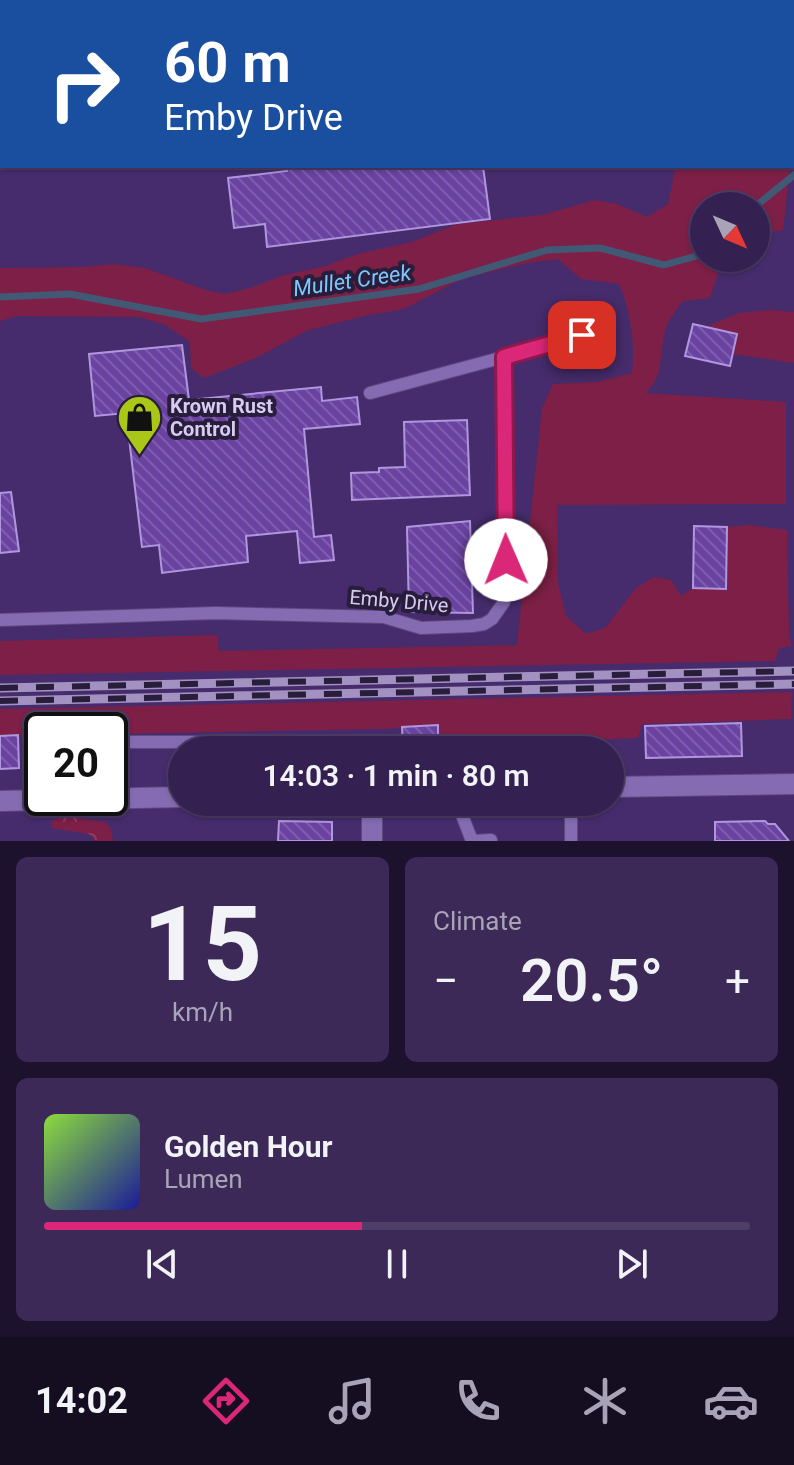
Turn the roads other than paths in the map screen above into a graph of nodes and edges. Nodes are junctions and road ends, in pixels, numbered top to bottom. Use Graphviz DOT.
graph roads {
  1 [pos="582,335"];
  2 [pos="504,357"];
  3 [pos="370,393"];
  4 [pos="0,620"];
  5 [pos="128,742"];
  6 [pos="168,742"];
  7 [pos="794,784"];
  8 [pos="624,787"];
  9 [pos="168,797"];
  10 [pos="128,798"];
  11 [pos="24,800"];
  12 [pos="0,801"];
  13 [pos="372,816"];
  14 [pos="462,816"];
  15 [pos="571,816"];
  16 [pos="491,840"];
  17 [pos="372,841"];
  18 [pos="571,841"];
  1 -- 2 [label="lane"];
  2 -- 3 [label="lane"];
  2 -- 4 [label="lane, Emby Drive"];
  5 -- 6 [label="lane"];
  7 -- 8 [label="street"];
  9 -- 10 [label="street"];
  11 -- 12 [label="street"];
  13 -- 17 [label="street"];
  14 -- 16 [label="lane"];
  15 -- 18 [label="lane"];
}
